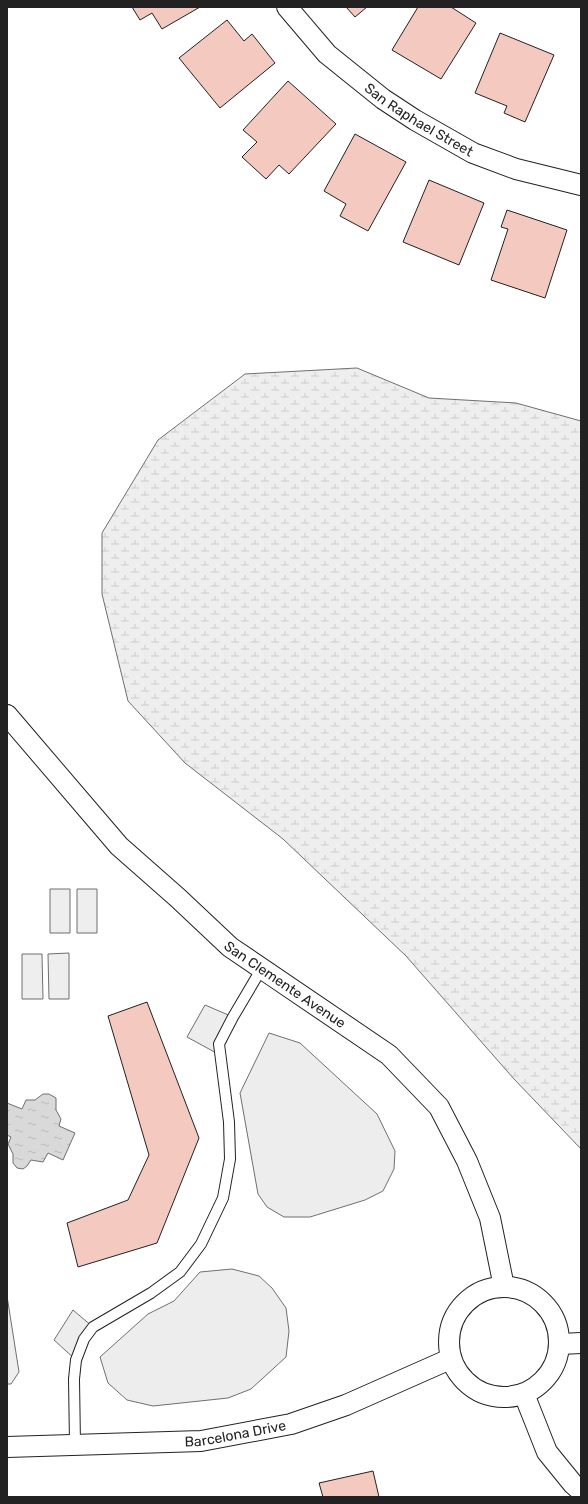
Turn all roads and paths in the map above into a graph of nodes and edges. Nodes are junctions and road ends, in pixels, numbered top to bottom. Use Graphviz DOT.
graph roads {
  1 [pos="287,7"];
  2 [pos="581,184"];
  3 [pos="7,715"];
  4 [pos="262,968"];
  5 [pos="504,1287"];
  6 [pos="581,1343"];
  7 [pos="560,1344"];
  8 [pos="450,1358"];
  9 [pos="524,1394"];
  10 [pos="75,1444"];
  11 [pos="7,1447"];
  12 [pos="581,1491"];
  1 -- 2 [label="street, San Raphael Street"];
  3 -- 4 [label="street, San Clemente Avenue"];
  4 -- 5 [label="street, San Clemente Avenue"];
  4 -- 10 [label="lane"];
  5 -- 7 [label="street"];
  5 -- 8 [label="street"];
  6 -- 7 [label="street"];
  7 -- 9 [label="street"];
  8 -- 9 [label="street"];
  8 -- 10 [label="street, Barcelona Drive"];
  9 -- 12 [label="street"];
  10 -- 11 [label="street, Barcelona Drive"];
}
